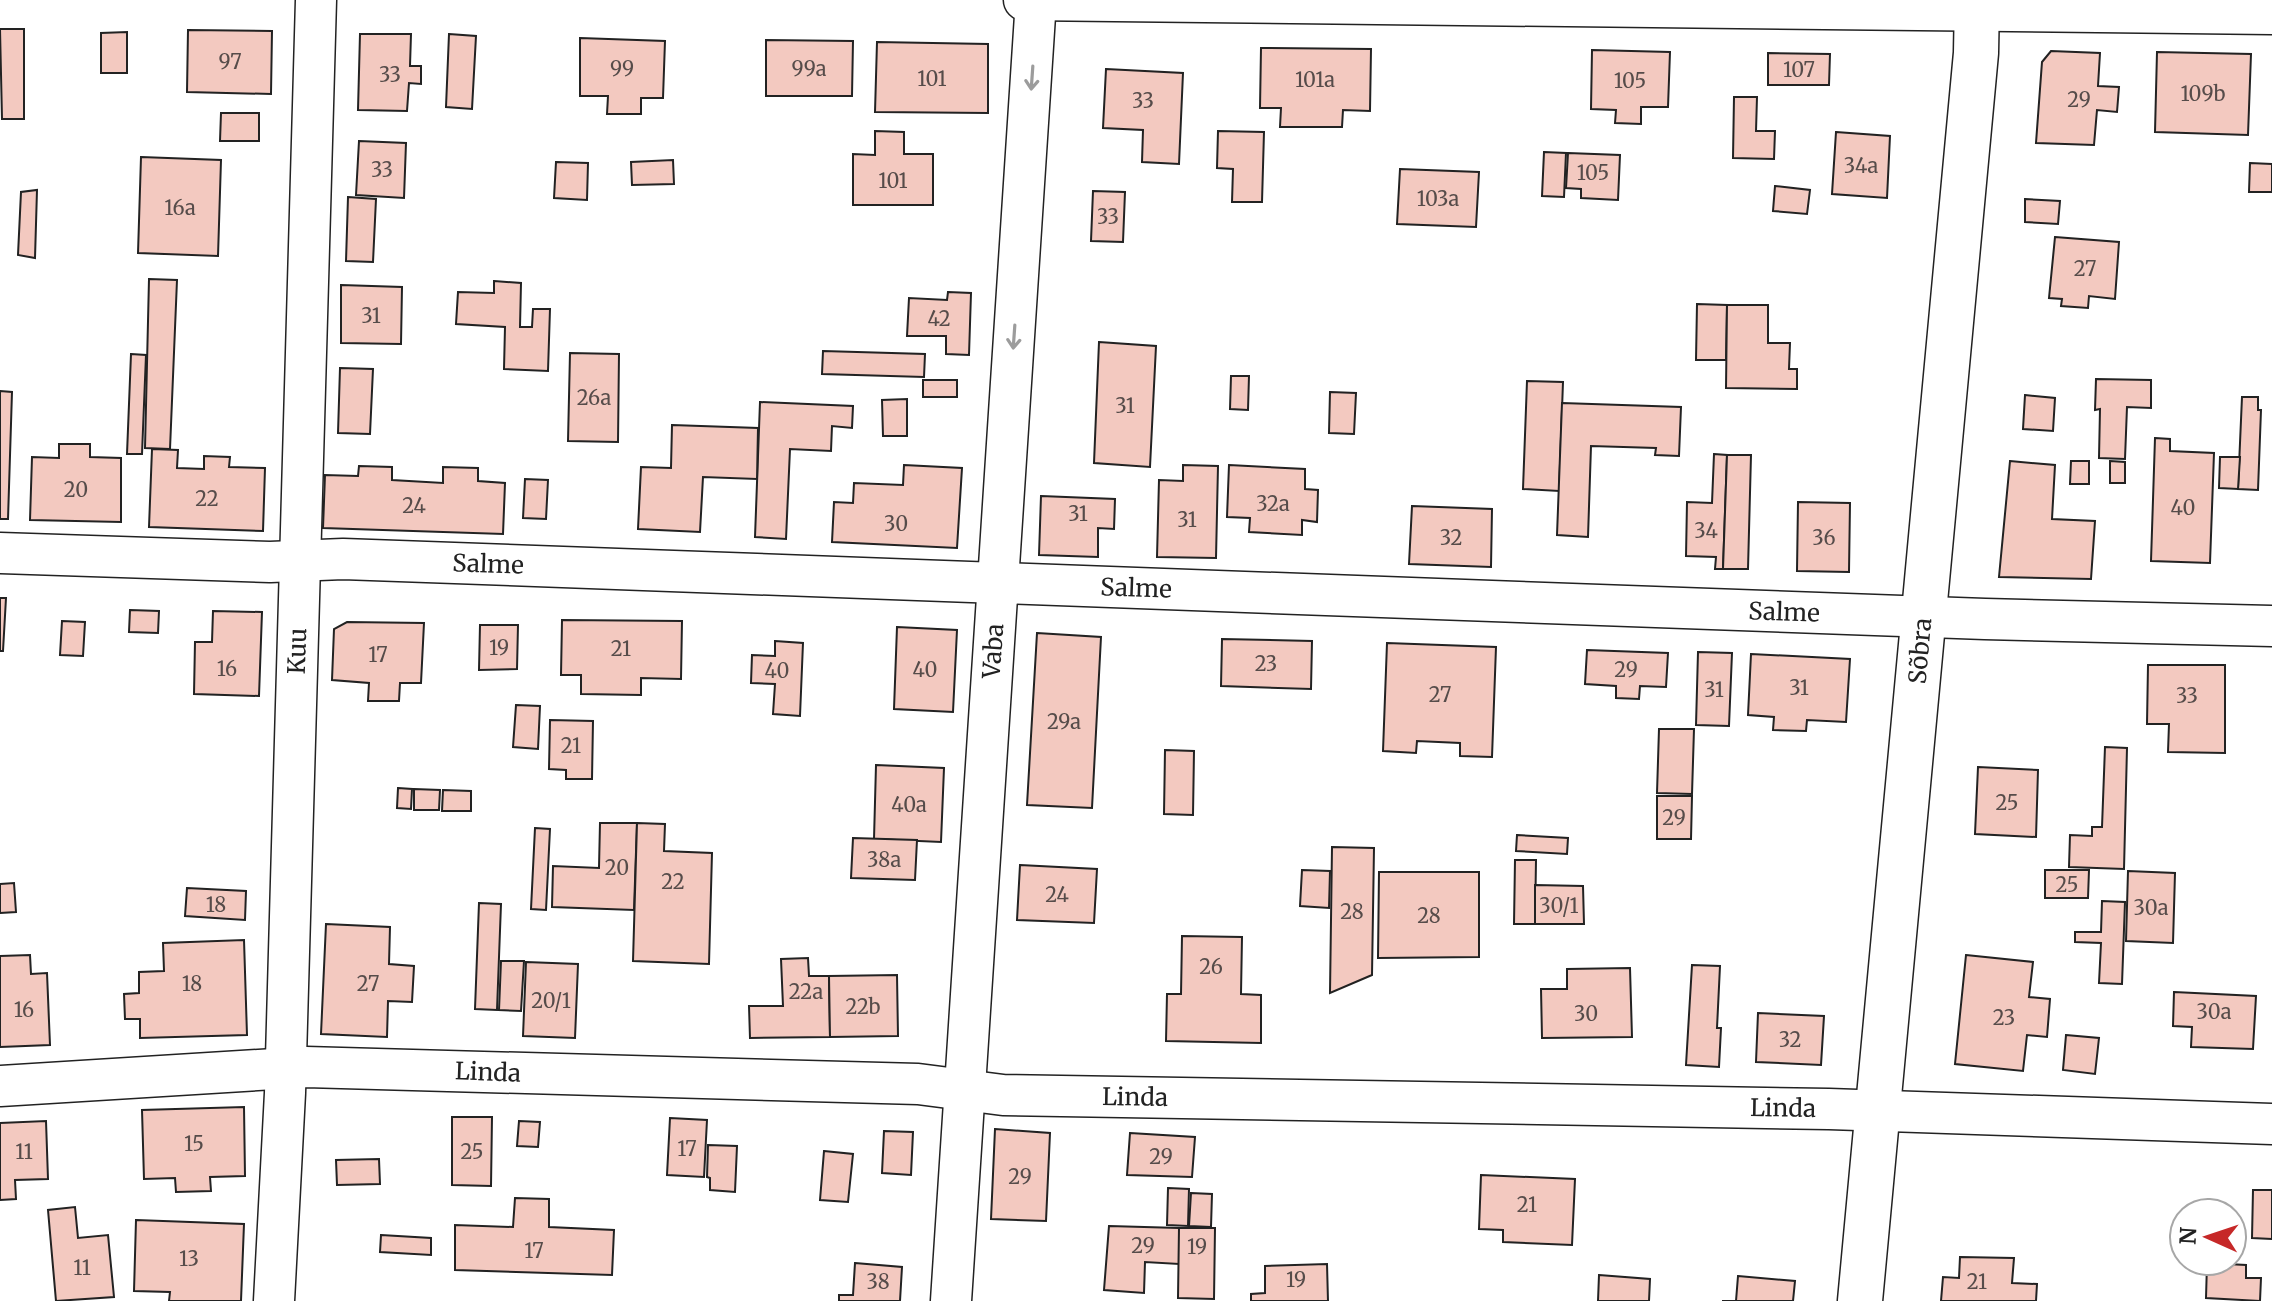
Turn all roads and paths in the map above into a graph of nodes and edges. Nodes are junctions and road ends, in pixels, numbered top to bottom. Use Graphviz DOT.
graph roads {
  1 [pos="316,0"];
  2 [pos="1024,0"];
  3 [pos="1036,0"];
  4 [pos="1977,6"];
  5 [pos="2272,14"];
  6 [pos="0,553"];
  7 [pos="300,561"];
  8 [pos="998,583"];
  9 [pos="1923,617"];
  10 [pos="2272,626"];
  11 [pos="285,1068"];
  12 [pos="0,1086"];
  13 [pos="965,1090"];
  14 [pos="1878,1111"];
  15 [pos="2272,1124"];
  16 [pos="274,1301"];
  17 [pos="951,1301"];
  18 [pos="1860,1301"];
  1 -- 7 [label="street, Kuu"];
  2 -- 3 [label="street"];
  3 -- 4 [label="street"];
  3 -- 8 [label="street, Vaba, one-way"];
  4 -- 5 [label="street"];
  4 -- 9 [label="street, Sõbra"];
  6 -- 7 [label="street, Salme"];
  7 -- 8 [label="street, Salme"];
  7 -- 11 [label="street, Kuu"];
  8 -- 9 [label="street, Salme"];
  8 -- 13 [label="street, Vaba"];
  9 -- 10 [label="street, Salme"];
  9 -- 14 [label="street, Sõbra"];
  11 -- 12 [label="street, Linda"];
  11 -- 13 [label="street, Linda"];
  11 -- 16 [label="street, Kuu"];
  13 -- 14 [label="street, Linda"];
  13 -- 17 [label="street, Vaba"];
  14 -- 15 [label="street, Linda"];
  14 -- 18 [label="street, Sõbra"];
}
